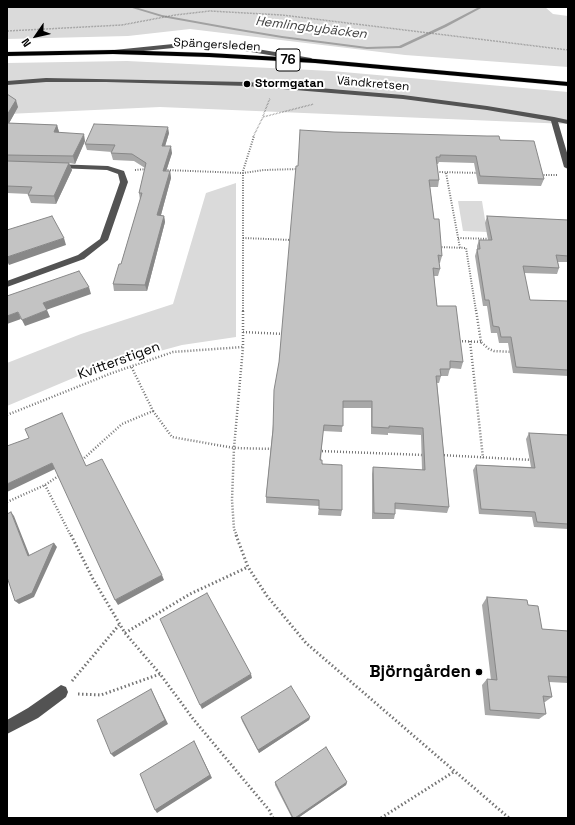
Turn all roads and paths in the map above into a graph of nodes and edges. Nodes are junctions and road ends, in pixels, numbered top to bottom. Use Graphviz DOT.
graph roads {
  1 [pos="7,31"];
  2 [pos="568,50"];
  3 [pos="7,54"];
  4 [pos="7,83"];
  5 [pos="568,84"];
  6 [pos="320,102"];
  7 [pos="554,119"];
  8 [pos="568,122"];
  9 [pos="46,166"];
  10 [pos="568,167"];
  11 [pos="302,169"];
  12 [pos="153,170"];
  13 [pos="160,170"];
  14 [pos="243,172"];
  15 [pos="430,172"];
  16 [pos="121,173"];
  17 [pos="446,173"];
  18 [pos="484,174"];
  19 [pos="538,175"];
  20 [pos="560,175"];
  21 [pos="243,238"];
  22 [pos="458,238"];
  23 [pos="297,240"];
  24 [pos="498,240"];
  25 [pos="437,247"];
  26 [pos="460,248"];
  27 [pos="7,284"];
  28 [pos="244,332"];
  29 [pos="290,334"];
  30 [pos="454,341"];
  31 [pos="470,342"];
  32 [pos="481,342"];
  33 [pos="243,347"];
  34 [pos="516,352"];
  35 [pos="131,366"];
  36 [pos="153,411"];
  37 [pos="7,415"];
  38 [pos="234,448"];
  39 [pos="282,450"];
  40 [pos="313,451"];
  41 [pos="432,455"];
  42 [pos="440,455"];
  43 [pos="483,458"];
  44 [pos="81,460"];
  45 [pos="537,460"];
  46 [pos="63,473"];
  47 [pos="45,485"];
  48 [pos="7,502"];
  49 [pos="248,567"];
  50 [pos="119,625"];
  51 [pos="125,633"];
  52 [pos="160,674"];
  53 [pos="62,692"];
  54 [pos="7,727"];
  55 [pos="455,771"];
  56 [pos="273,818"];
  57 [pos="381,818"];
  58 [pos="509,818"];
  1 -- 2 [label="path"];
  3 -- 5 [label="main road, Spängersleden / 76"];
  4 -- 7 [label="street, Vändkretsen"];
  6 -- 14 [label="path"];
  7 -- 8 [label="street, Vändkretsen"];
  7 -- 10 [label="street"];
  9 -- 16 [label="street"];
  11 -- 14 [label="path"];
  12 -- 16 [label="path"];
  13 -- 14 [label="path"];
  14 -- 21 [label="path"];
  15 -- 17 [label="path"];
  16 -- 27 [label="street"];
  17 -- 18 [label="path"];
  17 -- 22 [label="path"];
  19 -- 20 [label="path"];
  21 -- 23 [label="path"];
  21 -- 28 [label="path"];
  22 -- 24 [label="path"];
  22 -- 26 [label="path"];
  25 -- 26 [label="path"];
  26 -- 32 [label="path"];
  28 -- 29 [label="path"];
  28 -- 33 [label="path"];
  30 -- 31 [label="path"];
  31 -- 32 [label="path"];
  31 -- 43 [label="path"];
  32 -- 34 [label="path"];
  33 -- 35 [label="path, Kvitterstigen"];
  33 -- 38 [label="path"];
  35 -- 36 [label="path"];
  35 -- 37 [label="path, Kvitterstigen"];
  36 -- 38 [label="path"];
  36 -- 44 [label="path"];
  38 -- 39 [label="path"];
  38 -- 49 [label="path"];
  40 -- 41 [label="path"];
  42 -- 43 [label="path"];
  43 -- 45 [label="path"];
  46 -- 47 [label="path"];
  47 -- 48 [label="path"];
  47 -- 50 [label="path"];
  49 -- 51 [label="path"];
  49 -- 55 [label="path"];
  50 -- 51 [label="path"];
  50 -- 53 [label="path"];
  51 -- 52 [label="path"];
  52 -- 53 [label="path"];
  52 -- 56 [label="path"];
  53 -- 54 [label="street"];
  55 -- 57 [label="path"];
  55 -- 58 [label="path"];
}
